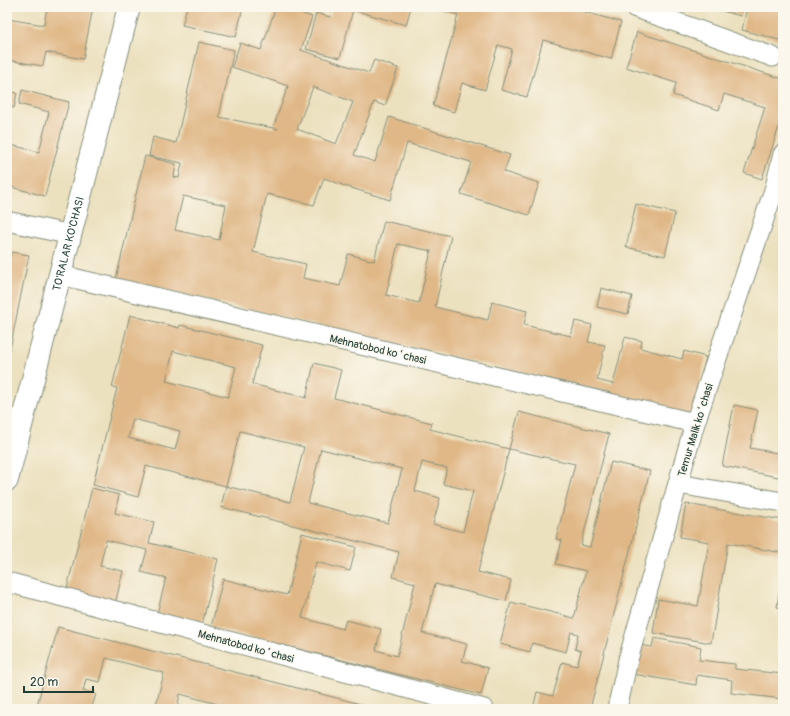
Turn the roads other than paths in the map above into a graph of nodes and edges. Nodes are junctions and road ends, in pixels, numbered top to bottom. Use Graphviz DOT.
graph roads {
  1 [pos="129,7"];
  2 [pos="634,7"];
  3 [pos="773,57"];
  4 [pos="783,154"];
  5 [pos="779,187"];
  6 [pos="7,221"];
  7 [pos="70,235"];
  8 [pos="60,275"];
  9 [pos="696,424"];
  10 [pos="7,480"];
  11 [pos="678,484"];
  12 [pos="783,502"];
  13 [pos="7,582"];
  14 [pos="484,709"];
  15 [pos="617,709"];
  1 -- 7 [label="street, TO'RALAR KO'CHASI"];
  2 -- 3 [label="street"];
  4 -- 5 [label="street, Temur Malik koʻchasi"];
  5 -- 9 [label="street, Temur Malik koʻchasi"];
  6 -- 7 [label="street"];
  7 -- 8 [label="street, TO'RALAR KO'CHASI"];
  8 -- 9 [label="street, Mehnatobod koʻchasi"];
  8 -- 10 [label="street, TO'RALAR KO'CHASI"];
  9 -- 11 [label="street, Temur Malik koʻchasi"];
  11 -- 12 [label="street"];
  11 -- 15 [label="street, Temur Malik koʻchasi"];
  13 -- 14 [label="street, Mehnatobod koʻchasi"];
}
